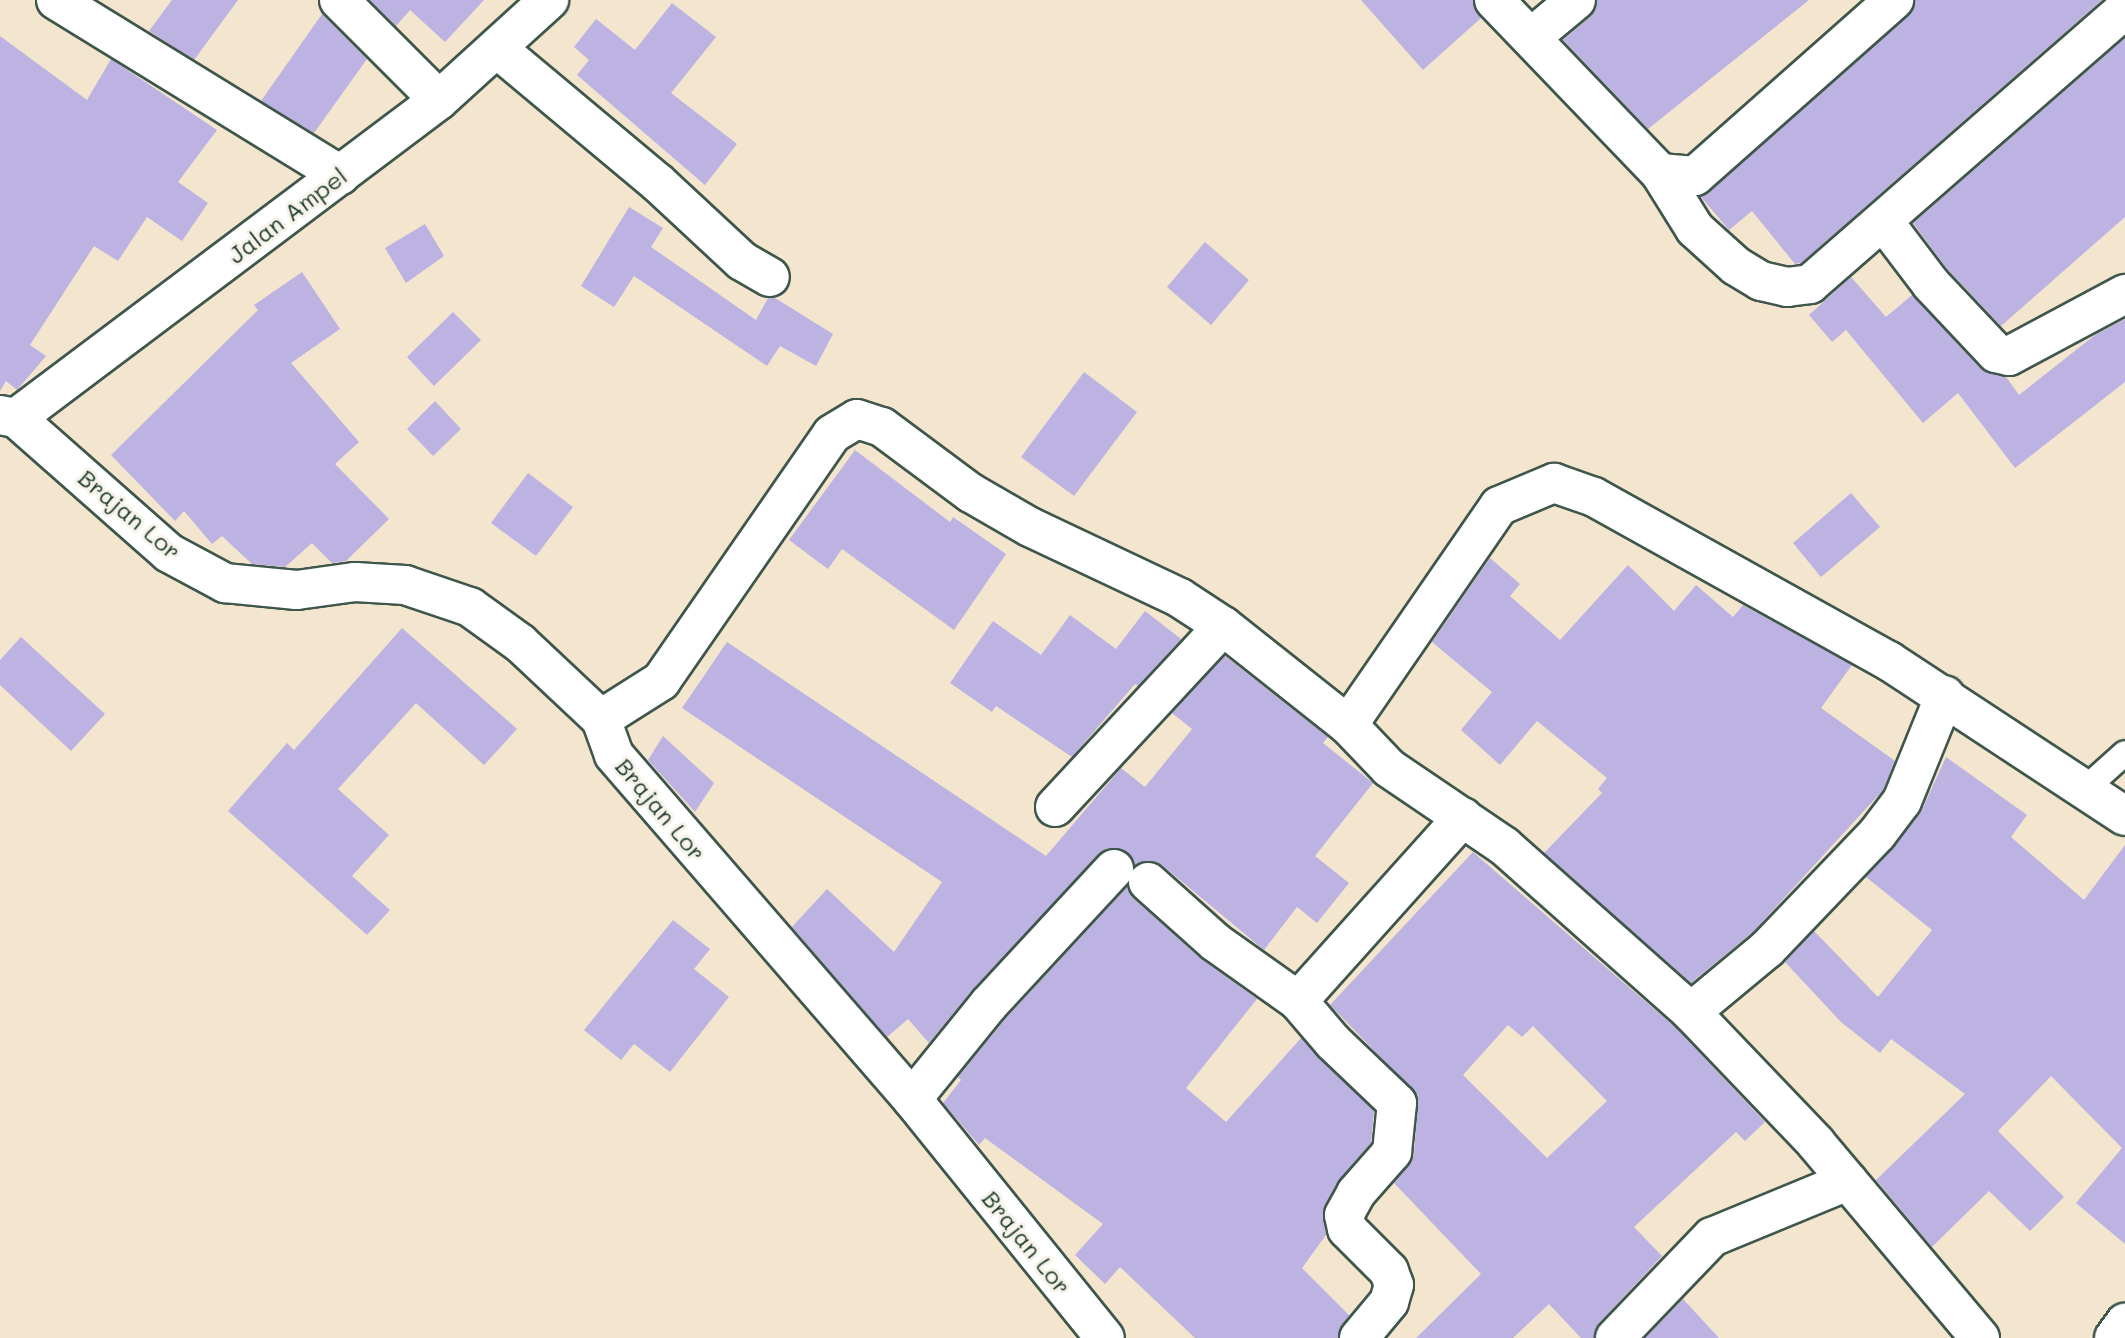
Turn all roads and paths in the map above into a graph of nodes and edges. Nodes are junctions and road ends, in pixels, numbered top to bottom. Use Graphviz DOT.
graph roads {
  1 [pos="57,0"];
  2 [pos="339,0"];
  3 [pos="549,0"];
  4 [pos="1494,0"];
  5 [pos="1576,0"];
  6 [pos="1894,0"];
  7 [pos="2125,9"];
  8 [pos="1534,36"];
  9 [pos="499,50"];
  10 [pos="439,100"];
  11 [pos="1660,173"];
  12 [pos="340,175"];
  13 [pos="1884,222"];
  14 [pos="770,277"];
  15 [pos="2125,293"];
  16 [pos="8,416"];
  17 [pos="1223,626"];
  18 [pos="1945,695"];
  19 [pos="601,719"];
  20 [pos="1348,724"];
  21 [pos="2125,753"];
  22 [pos="2086,788"];
  23 [pos="1055,807"];
  24 [pos="2125,816"];
  25 [pos="1463,817"];
  26 [pos="1298,1001"];
  27 [pos="1690,1012"];
  28 [pos="912,1099"];
  29 [pos="1848,1181"];
  30 [pos="2125,1323"];
  31 [pos="1105,1338"];
  32 [pos="1359,1338"];
  33 [pos="1615,1338"];
  34 [pos="1980,1338"];
  35 [pos="2114,1338"];
  1 -- 12 [label="street"];
  2 -- 10 [label="street"];
  3 -- 9 [label="street, Jalan Ampel"];
  4 -- 8 [label="street"];
  5 -- 8 [label="street"];
  6 -- 11 [label="street"];
  7 -- 13 [label="street"];
  8 -- 11 [label="street"];
  9 -- 10 [label="street, Jalan Ampel"];
  9 -- 14 [label="street"];
  10 -- 12 [label="street, Jalan Ampel"];
  11 -- 13 [label="street"];
  12 -- 16 [label="street, Jalan Ampel"];
  13 -- 15 [label="street"];
  16 -- 19 [label="street, Brajan Lor"];
  17 -- 19 [label="street"];
  17 -- 20 [label="street"];
  17 -- 23 [label="street"];
  18 -- 20 [label="street"];
  18 -- 22 [label="street"];
  18 -- 27 [label="street"];
  19 -- 28 [label="street, Brajan Lor"];
  20 -- 25 [label="street"];
  21 -- 22 [label="lane"];
  22 -- 24 [label="street"];
  25 -- 26 [label="street"];
  25 -- 27 [label="street"];
  26 -- 28 [label="street"];
  26 -- 32 [label="street"];
  27 -- 29 [label="street"];
  28 -- 31 [label="street, Brajan Lor"];
  29 -- 33 [label="street"];
  29 -- 34 [label="street"];
  30 -- 35 [label="street"];
}
